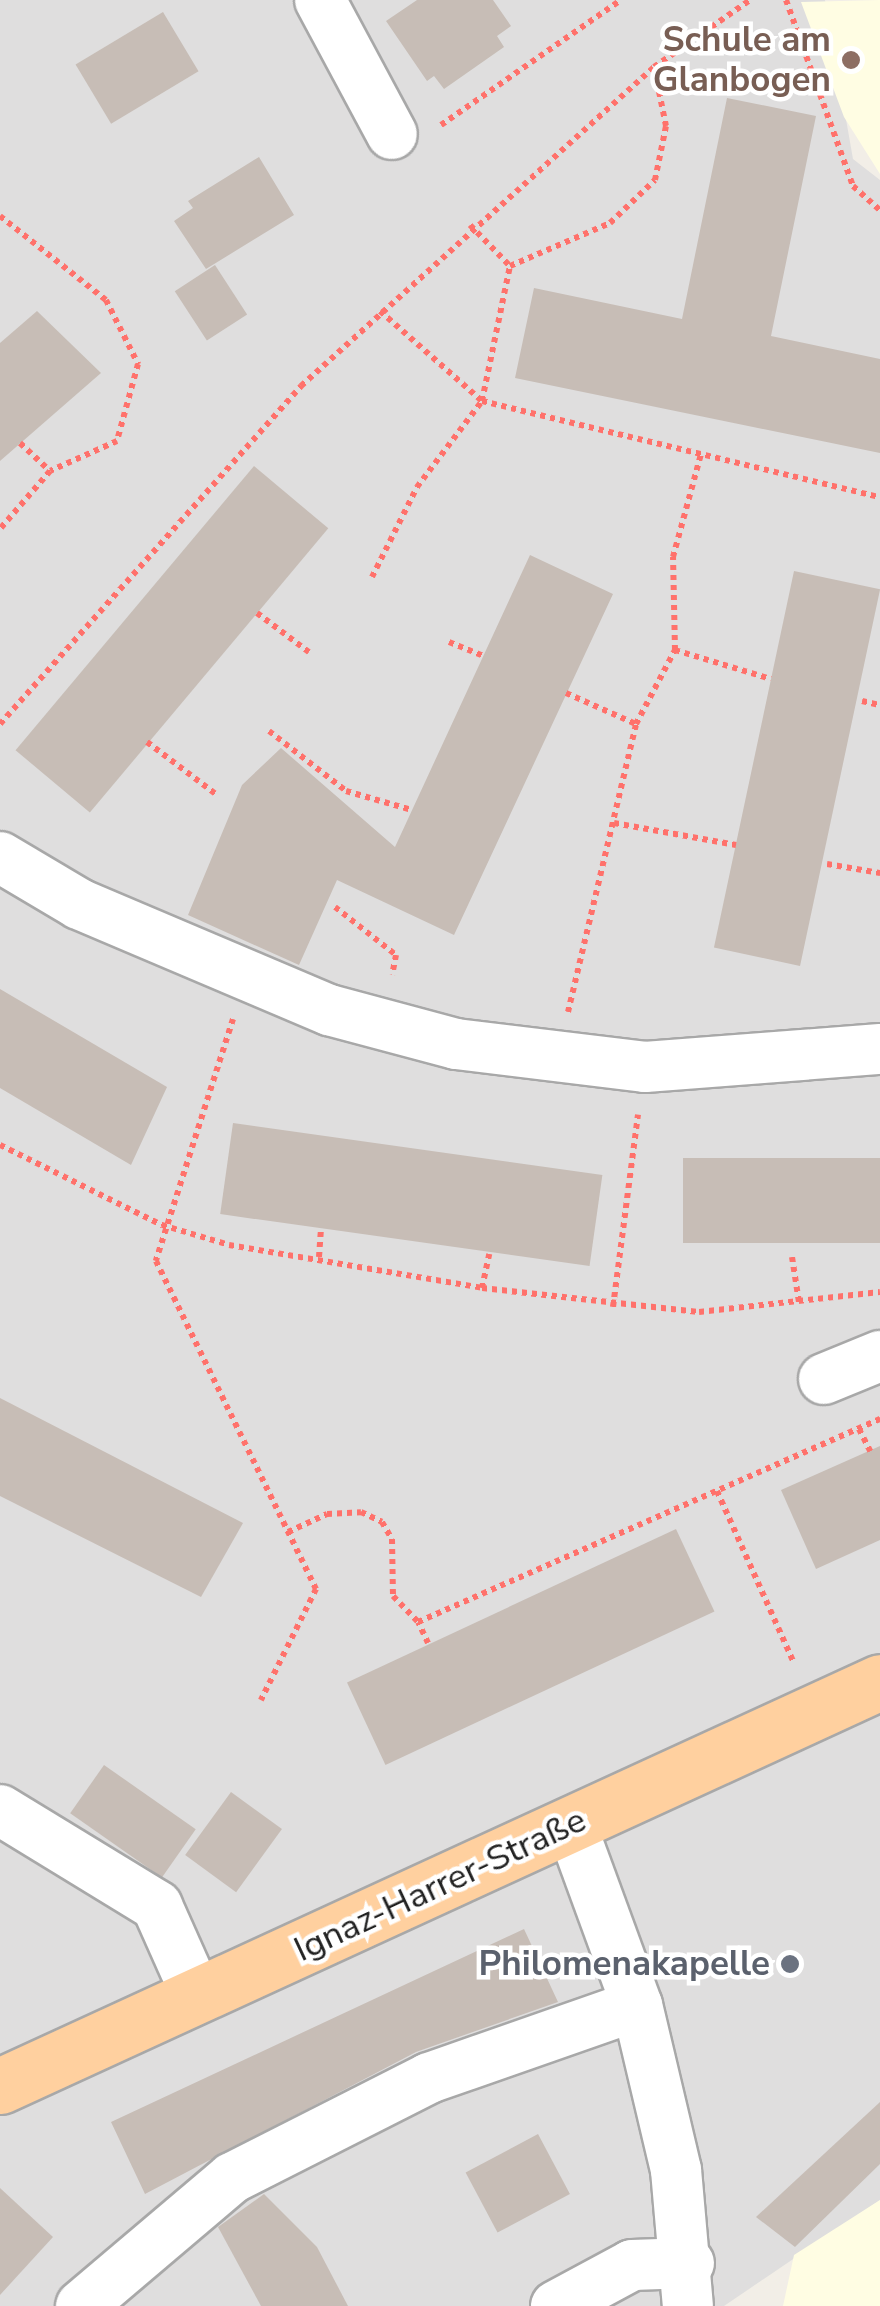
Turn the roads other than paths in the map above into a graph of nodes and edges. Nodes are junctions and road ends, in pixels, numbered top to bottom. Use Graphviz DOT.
graph roads {
  1 [pos="320,0"];
  2 [pos="392,134"];
  3 [pos="0,856"];
  4 [pos="880,1049"];
  5 [pos="880,1356"];
  6 [pos="824,1379"];
  7 [pos="880,1682"];
  8 [pos="0,1810"];
  9 [pos="571,1825"];
  10 [pos="197,1996"];
  11 [pos="637,2005"];
  12 [pos="0,2086"];
  13 [pos="688,2284"];
  14 [pos="81,2306"];
  15 [pos="556,2306"];
  1 -- 2 [label="street"];
  3 -- 4 [label="street"];
  5 -- 6 [label="street"];
  7 -- 9 [label="main road, Ignaz-Harrer-Straße"];
  8 -- 10 [label="street"];
  9 -- 10 [label="main road, Ignaz-Harrer-Straße"];
  9 -- 11 [label="street"];
  10 -- 12 [label="main road, Ignaz-Harrer-Straße"];
  11 -- 13 [label="street"];
  11 -- 14 [label="street"];
  13 -- 15 [label="street"];
}
